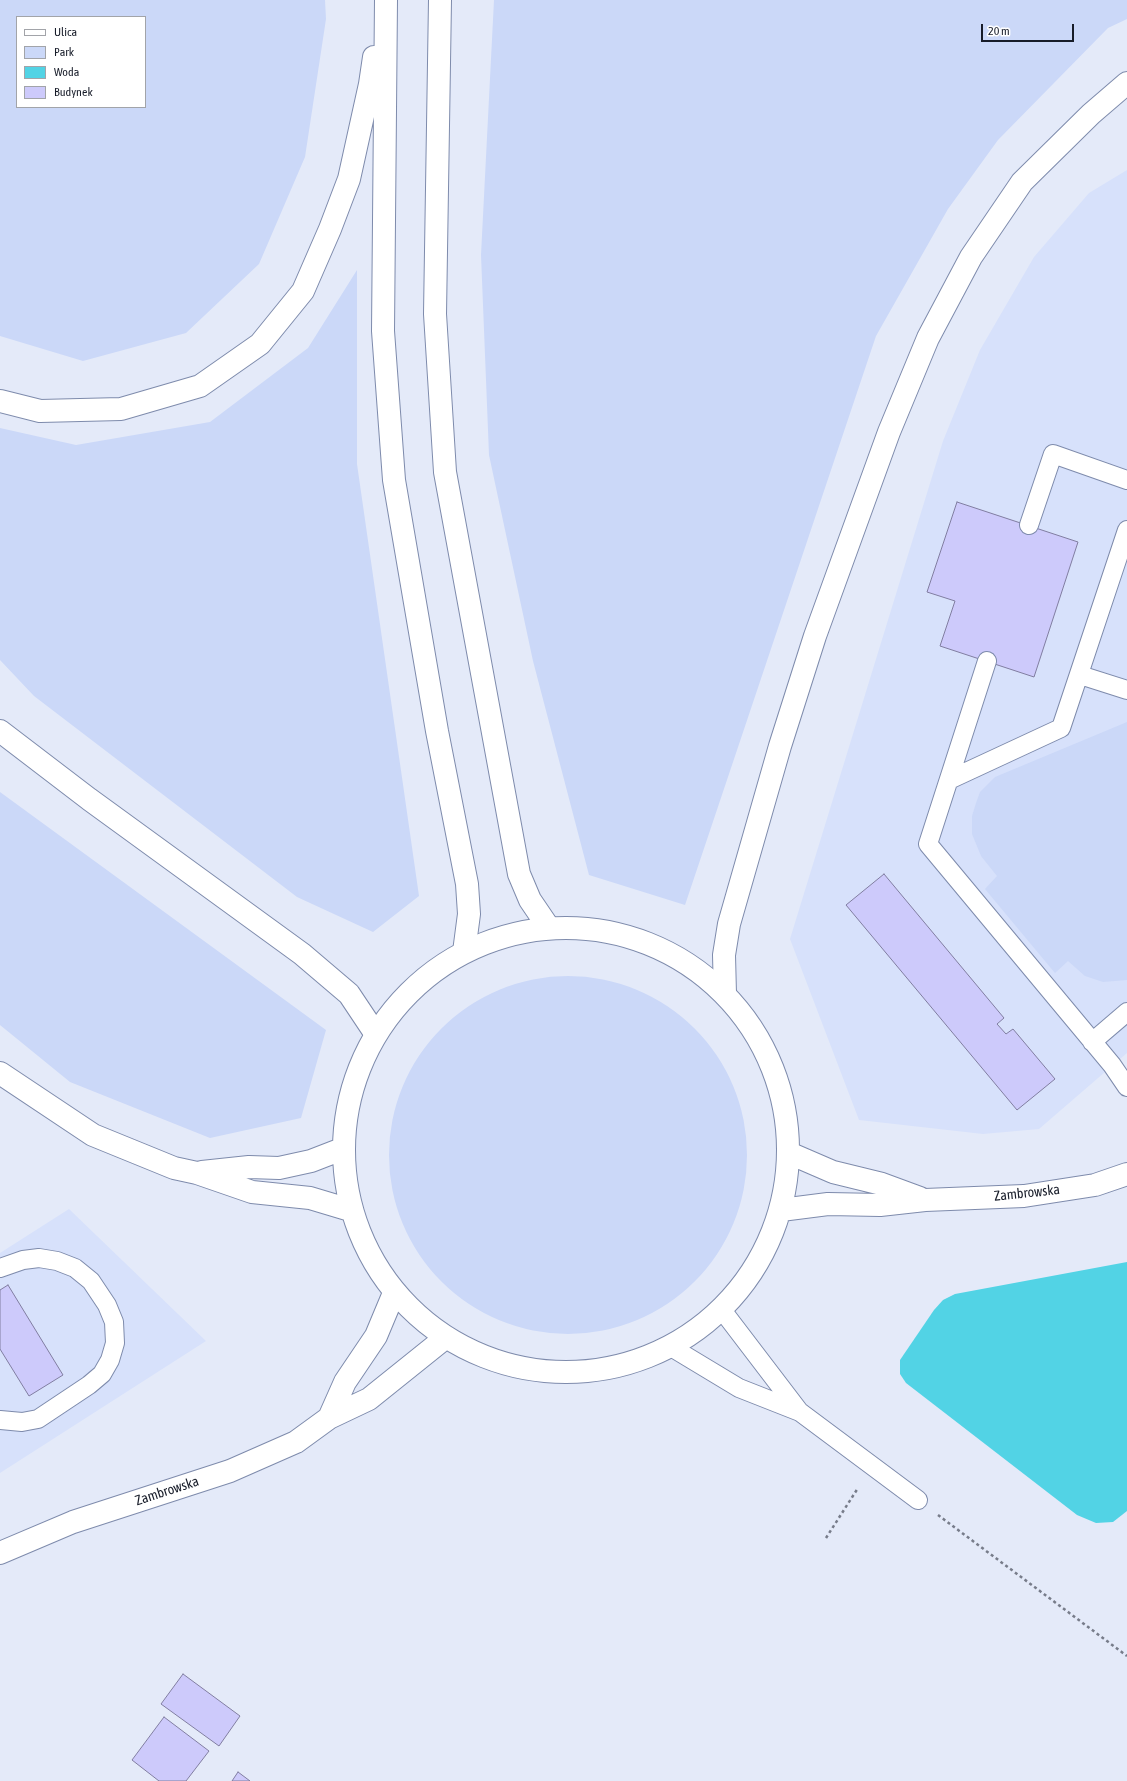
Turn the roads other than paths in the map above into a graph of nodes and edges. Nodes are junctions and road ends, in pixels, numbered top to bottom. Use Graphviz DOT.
graph roads {
  1 [pos="382,0"];
  2 [pos="386,0"];
  3 [pos="440,0"];
  4 [pos="1127,83"];
  5 [pos="0,401"];
  6 [pos="1127,480"];
  7 [pos="1029,525"];
  8 [pos="1127,530"];
  9 [pos="987,661"];
  10 [pos="1080,675"];
  11 [pos="1127,690"];
  12 [pos="0,731"];
  13 [pos="949,780"];
  14 [pos="549,928"];
  15 [pos="464,952"];
  16 [pos="725,994"];
  17 [pos="1127,1012"];
  18 [pos="376,1033"];
  19 [pos="1092,1042"];
  20 [pos="0,1073"];
  21 [pos="1127,1087"];
  22 [pos="342,1149"];
  23 [pos="789,1153"];
  24 [pos="197,1173"];
  25 [pos="1127,1174"];
  26 [pos="925,1200"];
  27 [pos="350,1210"];
  28 [pos="780,1210"];
  29 [pos="0,1268"];
  30 [pos="394,1293"];
  31 [pos="722,1310"];
  32 [pos="445,1338"];
  33 [pos="671,1347"];
  34 [pos="800,1412"];
  35 [pos="329,1418"];
  36 [pos="0,1420"];
  37 [pos="918,1500"];
  38 [pos="0,1553"];
  1 -- 5 [label="main road"];
  2 -- 15 [label="main road"];
  3 -- 14 [label="main road"];
  4 -- 16 [label="main road"];
  6 -- 7 [label="lane"];
  8 -- 10 [label="lane"];
  9 -- 13 [label="lane"];
  10 -- 11 [label="lane"];
  10 -- 13 [label="lane"];
  12 -- 18 [label="main road"];
  13 -- 19 [label="lane"];
  14 -- 15 [label="main road"];
  14 -- 16 [label="main road"];
  15 -- 18 [label="main road"];
  16 -- 23 [label="main road"];
  17 -- 19 [label="lane"];
  18 -- 22 [label="main road"];
  19 -- 21 [label="lane"];
  20 -- 24 [label="main road"];
  22 -- 24 [label="main road"];
  22 -- 27 [label="main road"];
  23 -- 26 [label="main road, Zambrowska"];
  23 -- 28 [label="main road"];
  24 -- 27 [label="main road"];
  25 -- 26 [label="main road, Zambrowska"];
  26 -- 28 [label="main road, Zambrowska"];
  27 -- 30 [label="main road"];
  28 -- 31 [label="main road"];
  29 -- 36 [label="lane"];
  30 -- 32 [label="main road"];
  30 -- 35 [label="main road"];
  31 -- 33 [label="main road"];
  31 -- 34 [label="lane"];
  32 -- 33 [label="main road"];
  32 -- 35 [label="main road, Zambrowska"];
  33 -- 34 [label="lane"];
  34 -- 37 [label="lane"];
  35 -- 38 [label="main road, Zambrowska"];
}
